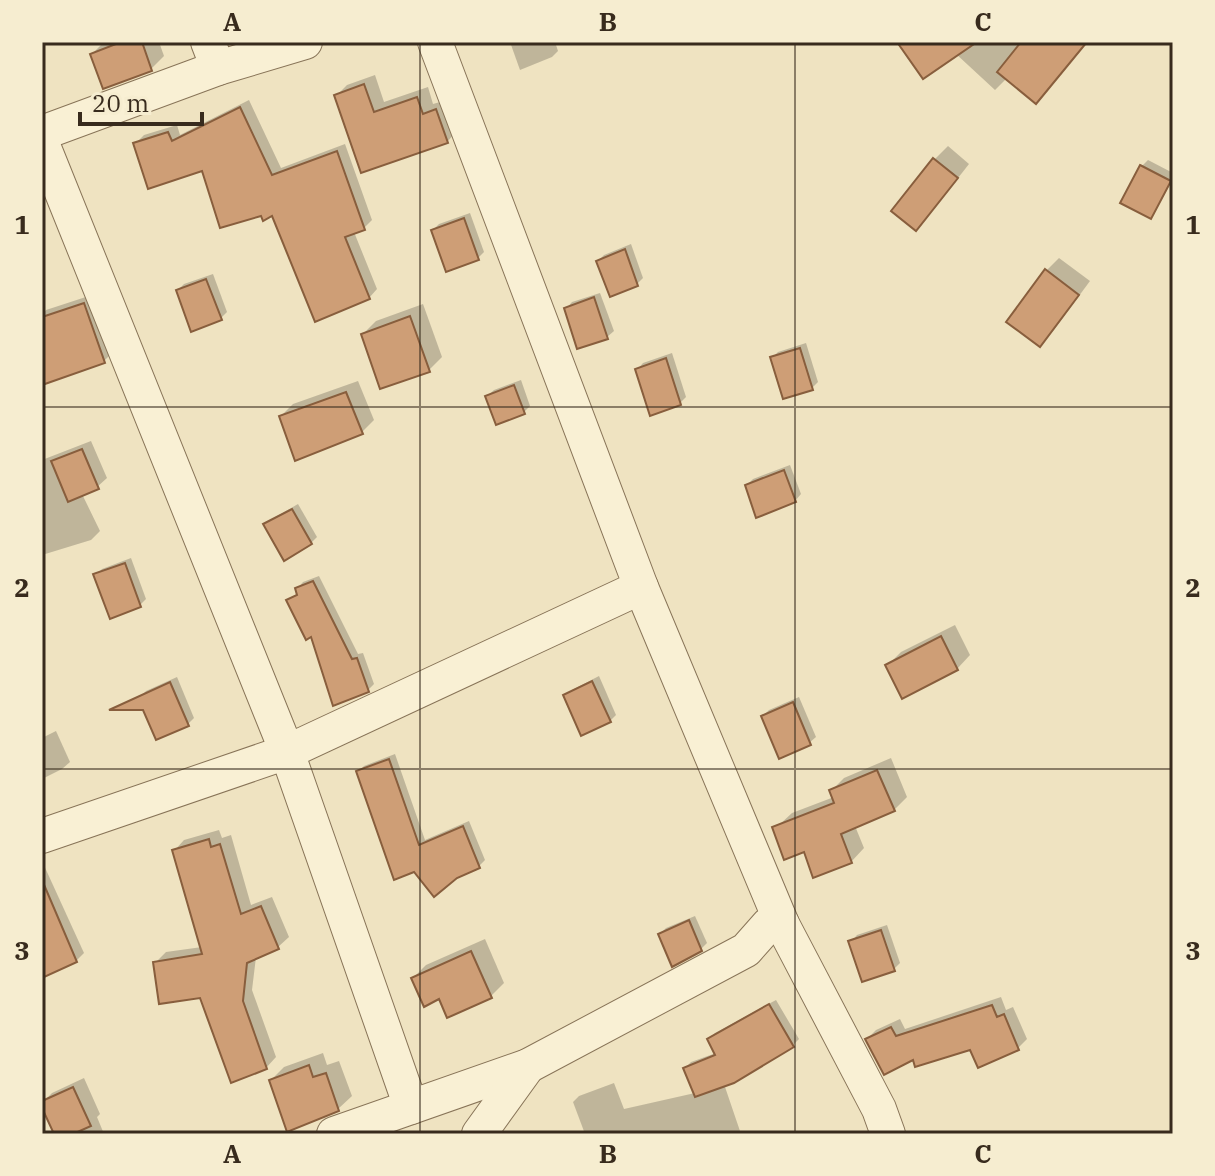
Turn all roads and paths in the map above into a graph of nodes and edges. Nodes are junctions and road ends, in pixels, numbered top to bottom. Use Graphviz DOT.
graph roads {
  1 [pos="305,42"];
  2 [pos="435,42"];
  3 [pos="213,55"];
  4 [pos="42,133"];
  5 [pos="42,143"];
  6 [pos="641,587"];
  7 [pos="287,752"];
  8 [pos="42,836"];
  9 [pos="782,924"];
  10 [pos="528,1066"];
  11 [pos="411,1107"];
  12 [pos="334,1134"];
  13 [pos="479,1134"];
  14 [pos="888,1134"];
  1 -- 3 [label="street"];
  2 -- 6 [label="street"];
  3 -- 4 [label="street"];
  5 -- 7 [label="street"];
  6 -- 7 [label="street"];
  6 -- 9 [label="street"];
  7 -- 8 [label="street"];
  7 -- 11 [label="street"];
  9 -- 10 [label="street"];
  9 -- 14 [label="street"];
  10 -- 11 [label="street"];
  10 -- 13 [label="street"];
  11 -- 12 [label="street"];
}
